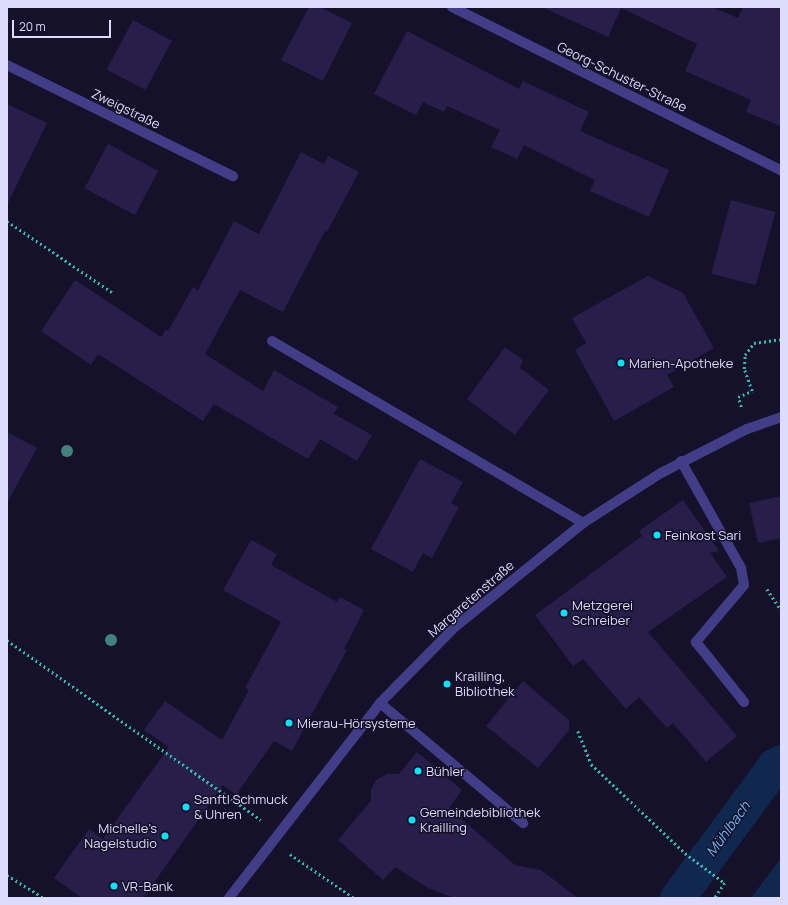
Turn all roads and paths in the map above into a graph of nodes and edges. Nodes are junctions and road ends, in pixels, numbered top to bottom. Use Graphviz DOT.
graph roads {
  1 [pos="452,7"];
  2 [pos="7,65"];
  3 [pos="781,170"];
  4 [pos="233,176"];
  5 [pos="7,222"];
  6 [pos="112,292"];
  7 [pos="781,339"];
  8 [pos="272,341"];
  9 [pos="781,417"];
  10 [pos="747,429"];
  11 [pos="681,461"];
  12 [pos="583,523"];
  13 [pos="774,602"];
  14 [pos="781,610"];
  15 [pos="7,640"];
  16 [pos="744,702"];
  17 [pos="380,704"];
  18 [pos="578,731"];
  19 [pos="523,823"];
  20 [pos="279,833"];
  21 [pos="272,842"];
  22 [pos="7,875"];
  23 [pos="44,898"];
  24 [pos="229,898"];
  25 [pos="354,898"];
  26 [pos="715,898"];
  1 -- 3 [label="street, Georg-Schuster-Straße"];
  2 -- 4 [label="street, Zweigstraße"];
  5 -- 6 [label="path"];
  7 -- 10 [label="path"];
  8 -- 12 [label="street"];
  9 -- 10 [label="street, Margaretenstraße"];
  10 -- 11 [label="street, Margaretenstraße"];
  11 -- 12 [label="street, Margaretenstraße"];
  11 -- 16 [label="street"];
  12 -- 17 [label="street, Margaretenstraße"];
  13 -- 14 [label="path"];
  15 -- 20 [label="path"];
  17 -- 19 [label="street"];
  17 -- 20 [label="street, Margaretenstraße"];
  18 -- 26 [label="path"];
  20 -- 21 [label="street, Margaretenstraße"];
  21 -- 24 [label="street, Margaretenstraße"];
  21 -- 25 [label="path"];
  22 -- 23 [label="path"];
}
